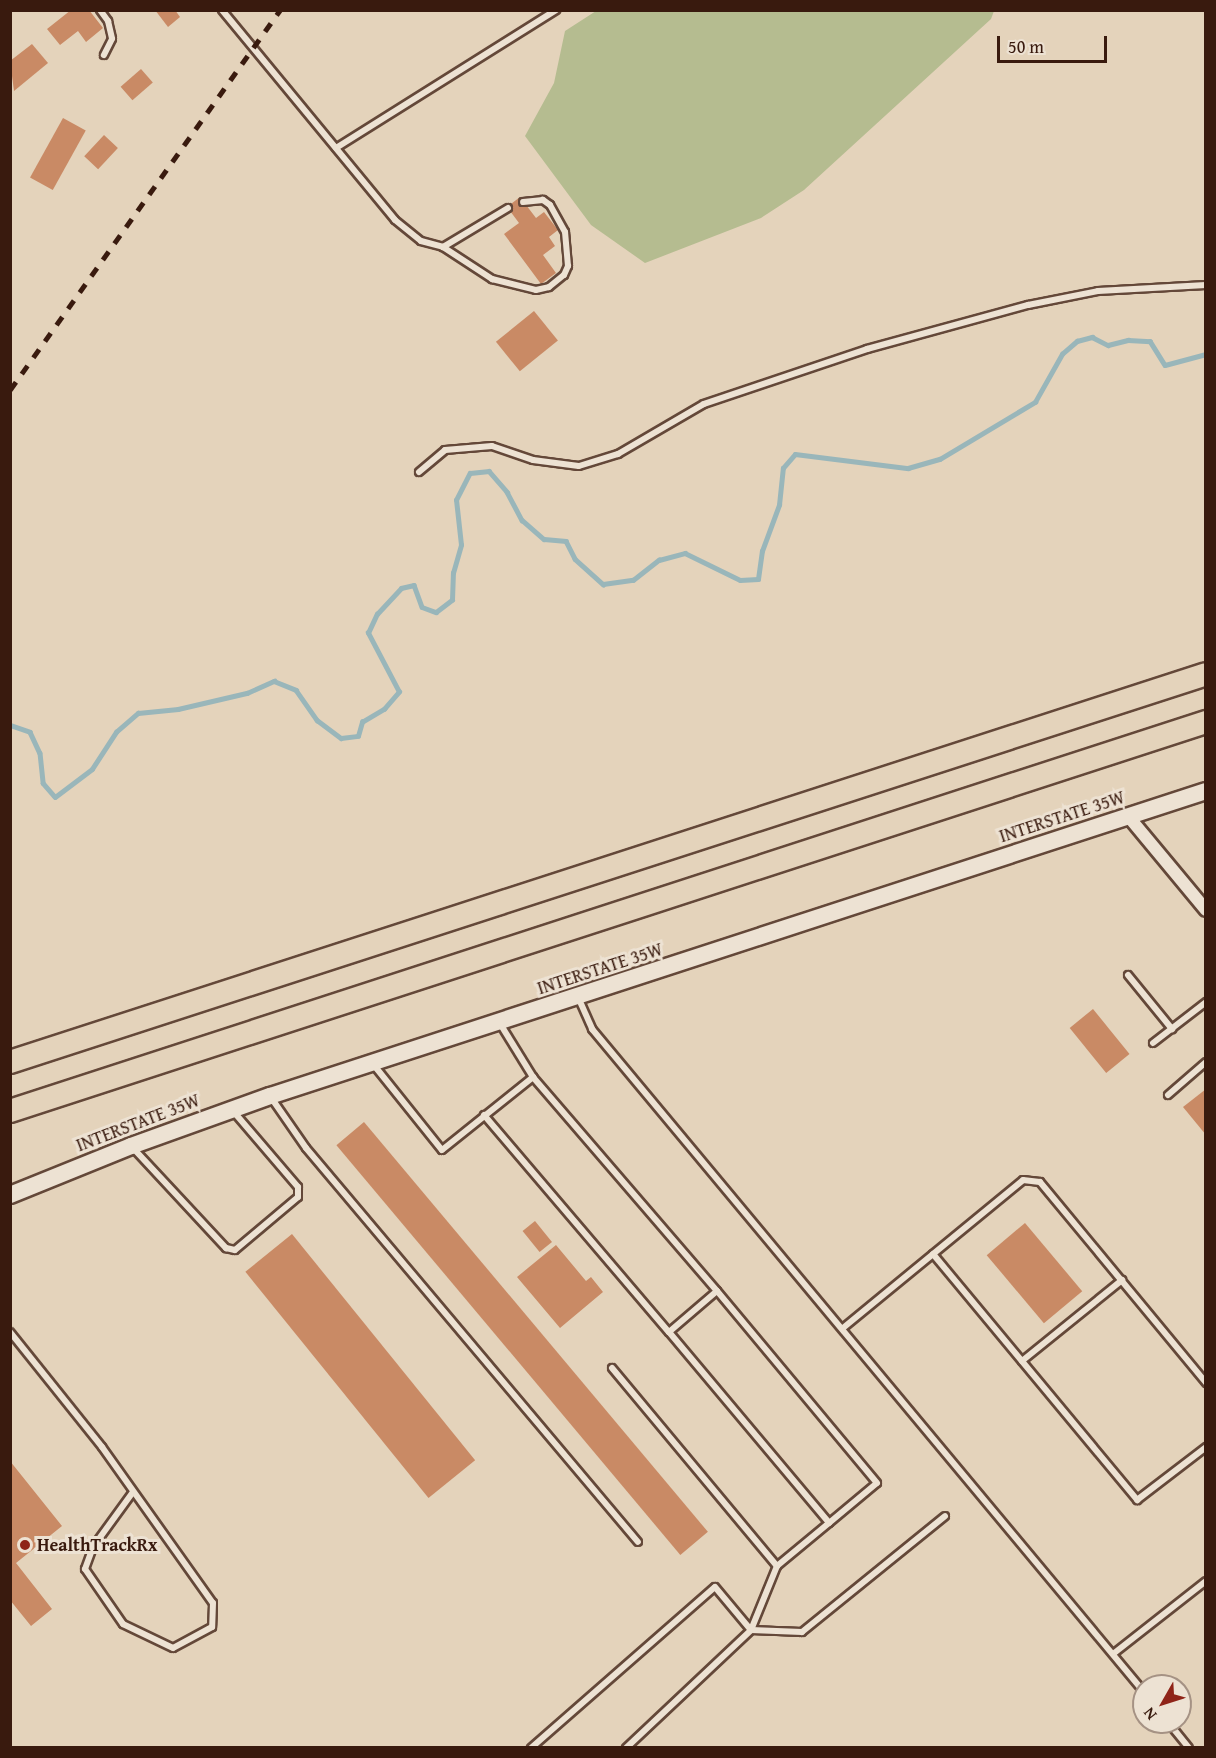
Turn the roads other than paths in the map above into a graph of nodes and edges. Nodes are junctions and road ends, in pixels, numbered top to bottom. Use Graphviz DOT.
graph roads {
  1 [pos="100,10"];
  2 [pos="222,10"];
  3 [pos="556,10"];
  4 [pos="104,55"];
  5 [pos="336,148"];
  6 [pos="523,201"];
  7 [pos="508,208"];
  8 [pos="443,247"];
  9 [pos="1206,285"];
  10 [pos="419,472"];
  11 [pos="1206,674"];
  12 [pos="1206,722"];
  13 [pos="1206,791"];
  14 [pos="1128,816"];
  15 [pos="1206,910"];
  16 [pos="1128,975"];
  17 [pos="578,997"];
  18 [pos="1206,1002"];
  19 [pos="499,1022"];
  20 [pos="1172,1029"];
  21 [pos="1153,1043"];
  22 [pos="10,1062"];
  23 [pos="372,1062"];
  24 [pos="1206,1062"];
  25 [pos="533,1077"];
  26 [pos="1168,1095"];
  27 [pos="270,1096"];
  28 [pos="231,1109"];
  29 [pos="10,1111"];
  30 [pos="484,1115"];
  31 [pos="131,1146"];
  32 [pos="10,1195"];
  33 [pos="933,1254"];
  34 [pos="1122,1280"];
  35 [pos="717,1291"];
  36 [pos="843,1328"];
  37 [pos="10,1332"];
  38 [pos="669,1332"];
  39 [pos="1022,1361"];
  40 [pos="612,1368"];
  41 [pos="1206,1383"];
  42 [pos="1206,1447"];
  43 [pos="133,1492"];
  44 [pos="945,1516"];
  45 [pos="829,1523"];
  46 [pos="638,1542"];
  47 [pos="777,1566"];
  48 [pos="1206,1581"];
  49 [pos="751,1630"];
  50 [pos="1113,1654"];
  51 [pos="1132,1677"];
  52 [pos="1178,1734"];
  53 [pos="531,1748"];
  54 [pos="626,1748"];
  55 [pos="1189,1748"];
  1 -- 4 [label="lane"];
  2 -- 5 [label="lane"];
  3 -- 5 [label="lane"];
  5 -- 8 [label="lane"];
  6 -- 8 [label="lane"];
  7 -- 8 [label="lane"];
  9 -- 10 [label="lane"];
  11 -- 22 [label="highway"];
  12 -- 29 [label="highway"];
  13 -- 14 [label="street, INTERSTATE 35W"];
  14 -- 15 [label="street"];
  14 -- 17 [label="street, INTERSTATE 35W"];
  16 -- 20 [label="lane"];
  17 -- 19 [label="street, INTERSTATE 35W"];
  17 -- 36 [label="lane"];
  18 -- 20 [label="lane"];
  19 -- 23 [label="street, INTERSTATE 35W"];
  19 -- 25 [label="lane"];
  20 -- 21 [label="lane"];
  23 -- 27 [label="street, INTERSTATE 35W"];
  23 -- 30 [label="lane"];
  24 -- 26 [label="lane"];
  25 -- 30 [label="lane"];
  25 -- 35 [label="lane"];
  27 -- 28 [label="street, INTERSTATE 35W"];
  27 -- 46 [label="lane"];
  28 -- 31 [label="street, INTERSTATE 35W"];
  28 -- 31 [label="lane"];
  30 -- 38 [label="lane"];
  31 -- 32 [label="street, INTERSTATE 35W"];
  33 -- 34 [label="lane"];
  33 -- 36 [label="lane"];
  33 -- 39 [label="lane"];
  34 -- 39 [label="lane"];
  34 -- 41 [label="lane"];
  35 -- 38 [label="lane"];
  35 -- 45 [label="lane"];
  36 -- 50 [label="lane"];
  37 -- 43 [label="lane"];
  38 -- 45 [label="lane"];
  39 -- 42 [label="lane"];
  40 -- 47 [label="lane"];
  43 -- 43 [label="lane"];
  44 -- 49 [label="lane"];
  45 -- 47 [label="lane"];
  47 -- 49 [label="lane"];
  48 -- 50 [label="lane"];
  49 -- 53 [label="lane"];
  49 -- 54 [label="lane"];
  50 -- 51 [label="lane"];
  52 -- 55 [label="lane"];
}
